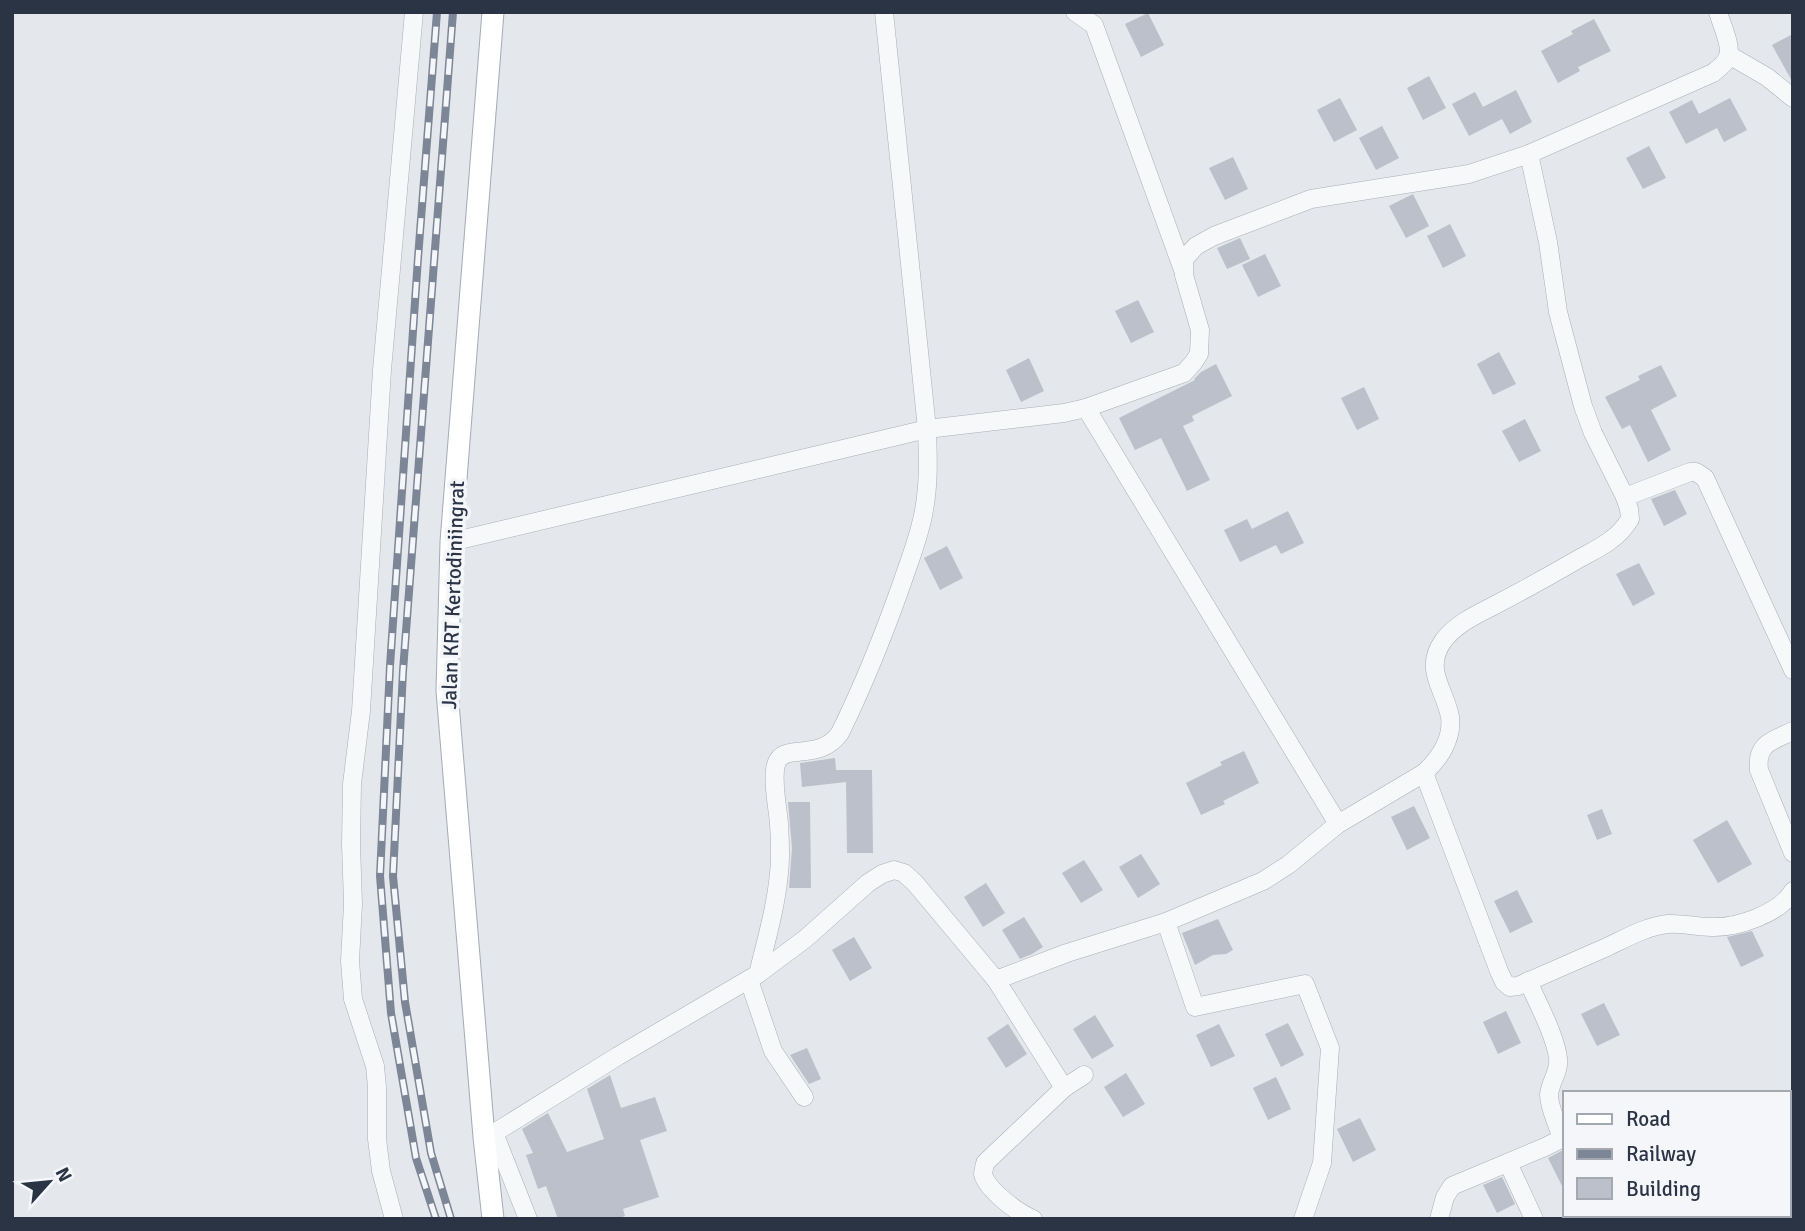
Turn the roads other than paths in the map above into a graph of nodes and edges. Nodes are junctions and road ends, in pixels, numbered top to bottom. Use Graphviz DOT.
graph roads {
  1 [pos="414,12"];
  2 [pos="493,12"];
  3 [pos="884,12"];
  4 [pos="1075,12"];
  5 [pos="1718,12"];
  6 [pos="1729,55"];
  7 [pos="1793,98"];
  8 [pos="1529,154"];
  9 [pos="1184,275"];
  10 [pos="1086,408"];
  11 [pos="927,429"];
  12 [pos="1625,497"];
  13 [pos="451,542"];
  14 [pos="1793,670"];
  15 [pos="1793,731"];
  16 [pos="1424,773"];
  17 [pos="1338,824"];
  18 [pos="1793,853"];
  19 [pos="1793,891"];
  20 [pos="1166,922"];
  21 [pos="754,977"];
  22 [pos="996,980"];
  23 [pos="1528,982"];
  24 [pos="1084,1075"];
  25 [pos="1064,1088"];
  26 [pos="804,1097"];
  27 [pos="489,1135"];
  28 [pos="1508,1163"];
  29 [pos="394,1219"];
  30 [pos="493,1219"];
  31 [pos="528,1219"];
  32 [pos="1033,1219"];
  33 [pos="1303,1219"];
  34 [pos="1439,1219"];
  35 [pos="1534,1219"];
  1 -- 29 [label="street"];
  2 -- 13 [label="main road, Jalan KRT Kertodiniingrat"];
  3 -- 11 [label="street"];
  4 -- 9 [label="street"];
  5 -- 6 [label="street"];
  6 -- 7 [label="street"];
  6 -- 8 [label="street"];
  8 -- 9 [label="street"];
  8 -- 12 [label="street"];
  9 -- 10 [label="street"];
  10 -- 11 [label="street"];
  10 -- 17 [label="street"];
  11 -- 13 [label="street"];
  11 -- 21 [label="street"];
  12 -- 14 [label="street"];
  12 -- 16 [label="street"];
  13 -- 27 [label="main road, Jalan KRT Kertodiniingrat"];
  15 -- 18 [label="street"];
  16 -- 17 [label="street"];
  16 -- 23 [label="street"];
  17 -- 20 [label="street"];
  19 -- 23 [label="street"];
  20 -- 22 [label="street"];
  20 -- 33 [label="street"];
  21 -- 22 [label="street"];
  21 -- 26 [label="street"];
  21 -- 27 [label="street"];
  22 -- 25 [label="street"];
  23 -- 28 [label="street"];
  24 -- 25 [label="street"];
  25 -- 32 [label="street"];
  27 -- 30 [label="main road, Jalan KRT Kertodiniingrat"];
  27 -- 31 [label="street"];
  28 -- 34 [label="street"];
  28 -- 35 [label="street"];
}
